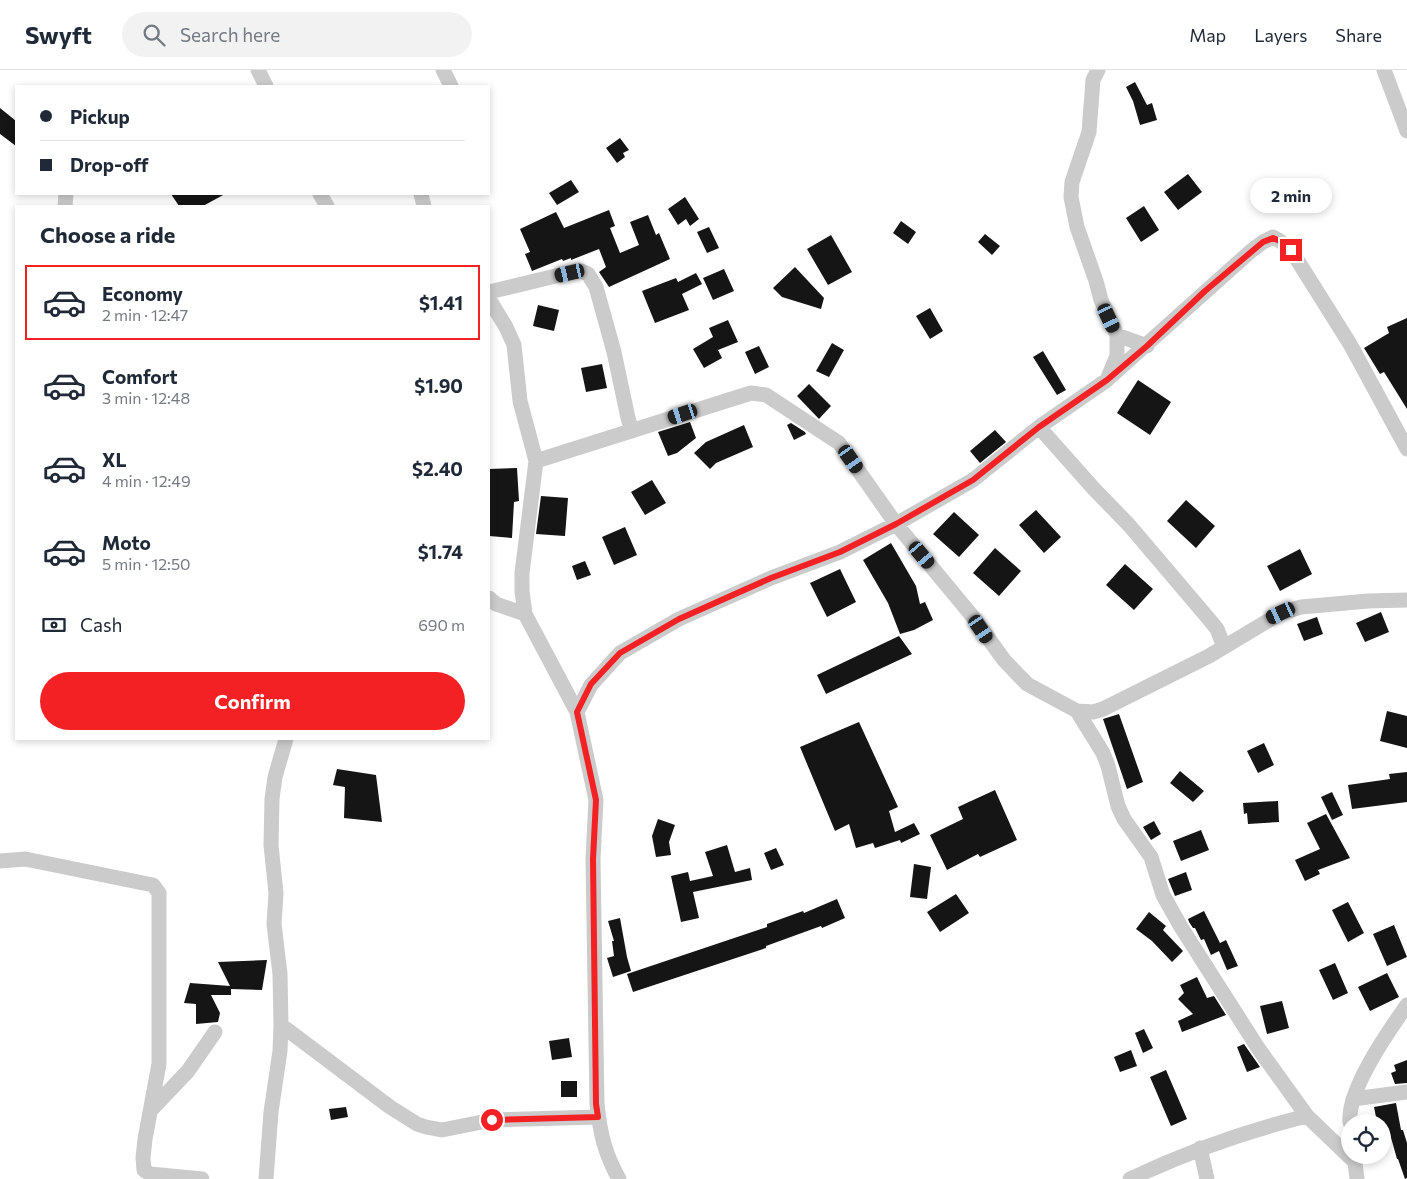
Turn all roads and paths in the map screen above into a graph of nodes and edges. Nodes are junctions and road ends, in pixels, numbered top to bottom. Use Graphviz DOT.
graph roads {
  1 [pos="258,70"];
  2 [pos="443,70"];
  3 [pos="1098,70"];
  4 [pos="1384,70"];
  5 [pos="266,85"];
  6 [pos="450,85"];
  7 [pos="1407,131"];
  8 [pos="490,292"];
  9 [pos="490,301"];
  10 [pos="1117,335"];
  11 [pos="1147,346"];
  12 [pos="1107,380"];
  13 [pos="1039,427"];
  14 [pos="632,430"];
  15 [pos="1407,449"];
  16 [pos="536,460"];
  17 [pos="896,524"];
  18 [pos="1407,600"];
  19 [pos="491,602"];
  20 [pos="525,614"];
  21 [pos="1224,647"];
  22 [pos="1077,711"];
  23 [pos="577,712"];
  24 [pos="286,740"];
  25 [pos="0,861"];
  26 [pos="1407,1005"];
  27 [pos="281,1025"];
  28 [pos="215,1032"];
  29 [pos="1407,1092"];
  30 [pos="1353,1100"];
  31 [pos="151,1110"];
  32 [pos="1350,1114"];
  33 [pos="1307,1116"];
  34 [pos="598,1117"];
  35 [pos="1341,1147"];
  36 [pos="1200,1148"];
  37 [pos="1355,1164"];
  38 [pos="202,1179"];
  39 [pos="266,1179"];
  40 [pos="619,1179"];
  41 [pos="1130,1179"];
  42 [pos="1207,1179"];
  43 [pos="1357,1179"];
  1 -- 5 [label="street"];
  2 -- 6 [label="street"];
  3 -- 10 [label="street"];
  4 -- 7 [label="street"];
  8 -- 14 [label="street"];
  9 -- 16 [label="street"];
  10 -- 11 [label="street"];
  10 -- 12 [label="street"];
  11 -- 12 [label="street"];
  11 -- 15 [label="street"];
  12 -- 13 [label="street"];
  13 -- 17 [label="street"];
  13 -- 21 [label="street"];
  14 -- 16 [label="street"];
  14 -- 17 [label="street"];
  16 -- 20 [label="street"];
  17 -- 22 [label="street"];
  17 -- 23 [label="street"];
  18 -- 21 [label="street"];
  19 -- 20 [label="street"];
  20 -- 23 [label="street"];
  21 -- 22 [label="street"];
  22 -- 33 [label="street"];
  23 -- 34 [label="street"];
  24 -- 27 [label="street"];
  25 -- 31 [label="street"];
  26 -- 30 [label="street"];
  27 -- 34 [label="street"];
  27 -- 39 [label="street"];
  28 -- 31 [label="street"];
  29 -- 30 [label="street"];
  30 -- 32 [label="street"];
  31 -- 38 [label="street"];
  33 -- 35 [label="street"];
  33 -- 36 [label="street"];
  34 -- 40 [label="street"];
  36 -- 41 [label="street"];
  36 -- 42 [label="street"];
  37 -- 43 [label="street"];
}
